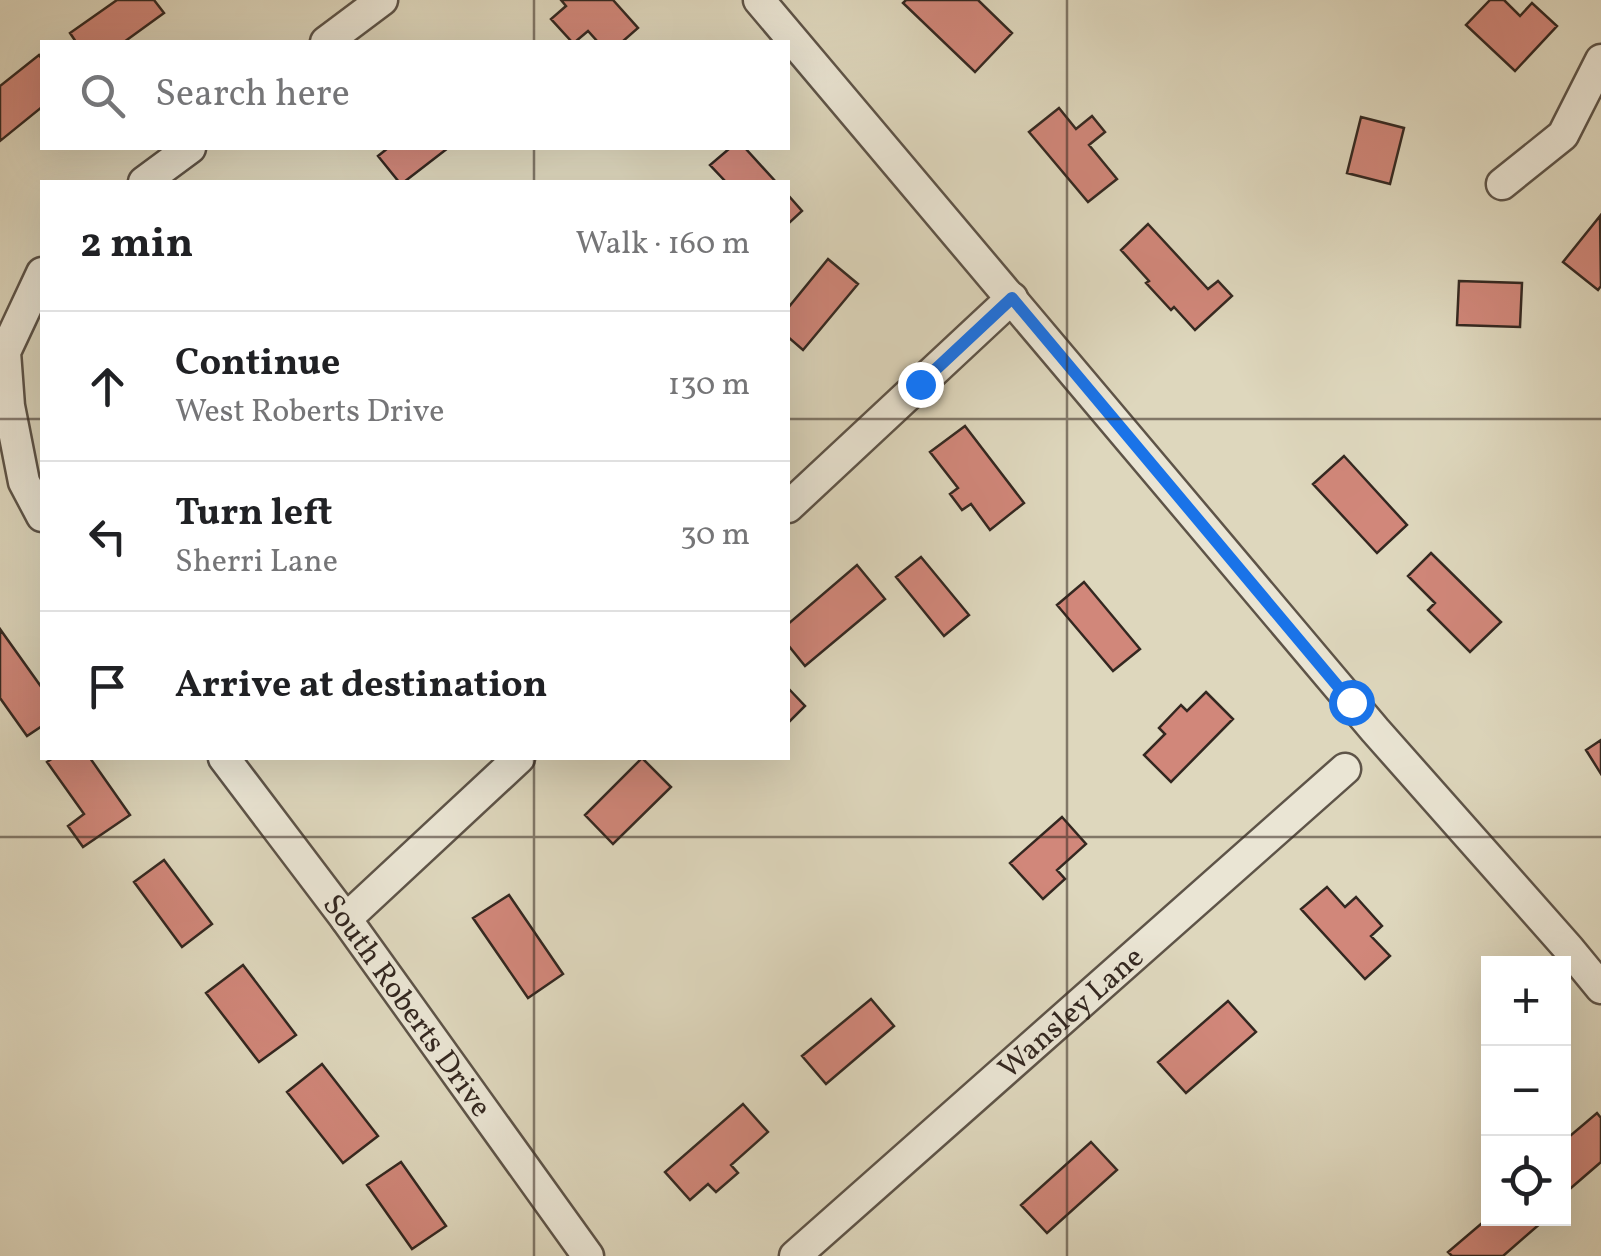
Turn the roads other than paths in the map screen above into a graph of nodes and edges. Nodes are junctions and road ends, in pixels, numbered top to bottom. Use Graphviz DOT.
graph roads {
  1 [pos="382,0"];
  2 [pos="759,0"];
  3 [pos="329,40"];
  4 [pos="1601,60"];
  5 [pos="187,150"];
  6 [pos="147,180"];
  7 [pos="1502,184"];
  8 [pos="40,277"];
  9 [pos="1012,298"];
  10 [pos="790,505"];
  11 [pos="40,512"];
  12 [pos="226,760"];
  13 [pos="517,760"];
  14 [pos="1345,769"];
  15 [pos="346,919"];
  16 [pos="1601,988"];
  17 [pos="588,1256"];
  18 [pos="795,1256"];
  1 -- 3 [label="street"];
  2 -- 9 [label="street"];
  4 -- 7 [label="street"];
  5 -- 6 [label="street"];
  8 -- 11 [label="street"];
  9 -- 10 [label="street"];
  9 -- 16 [label="street"];
  12 -- 15 [label="street, South Roberts Drive"];
  13 -- 15 [label="street"];
  14 -- 18 [label="street, Wansley Lane"];
  15 -- 17 [label="street, South Roberts Drive"];
}
